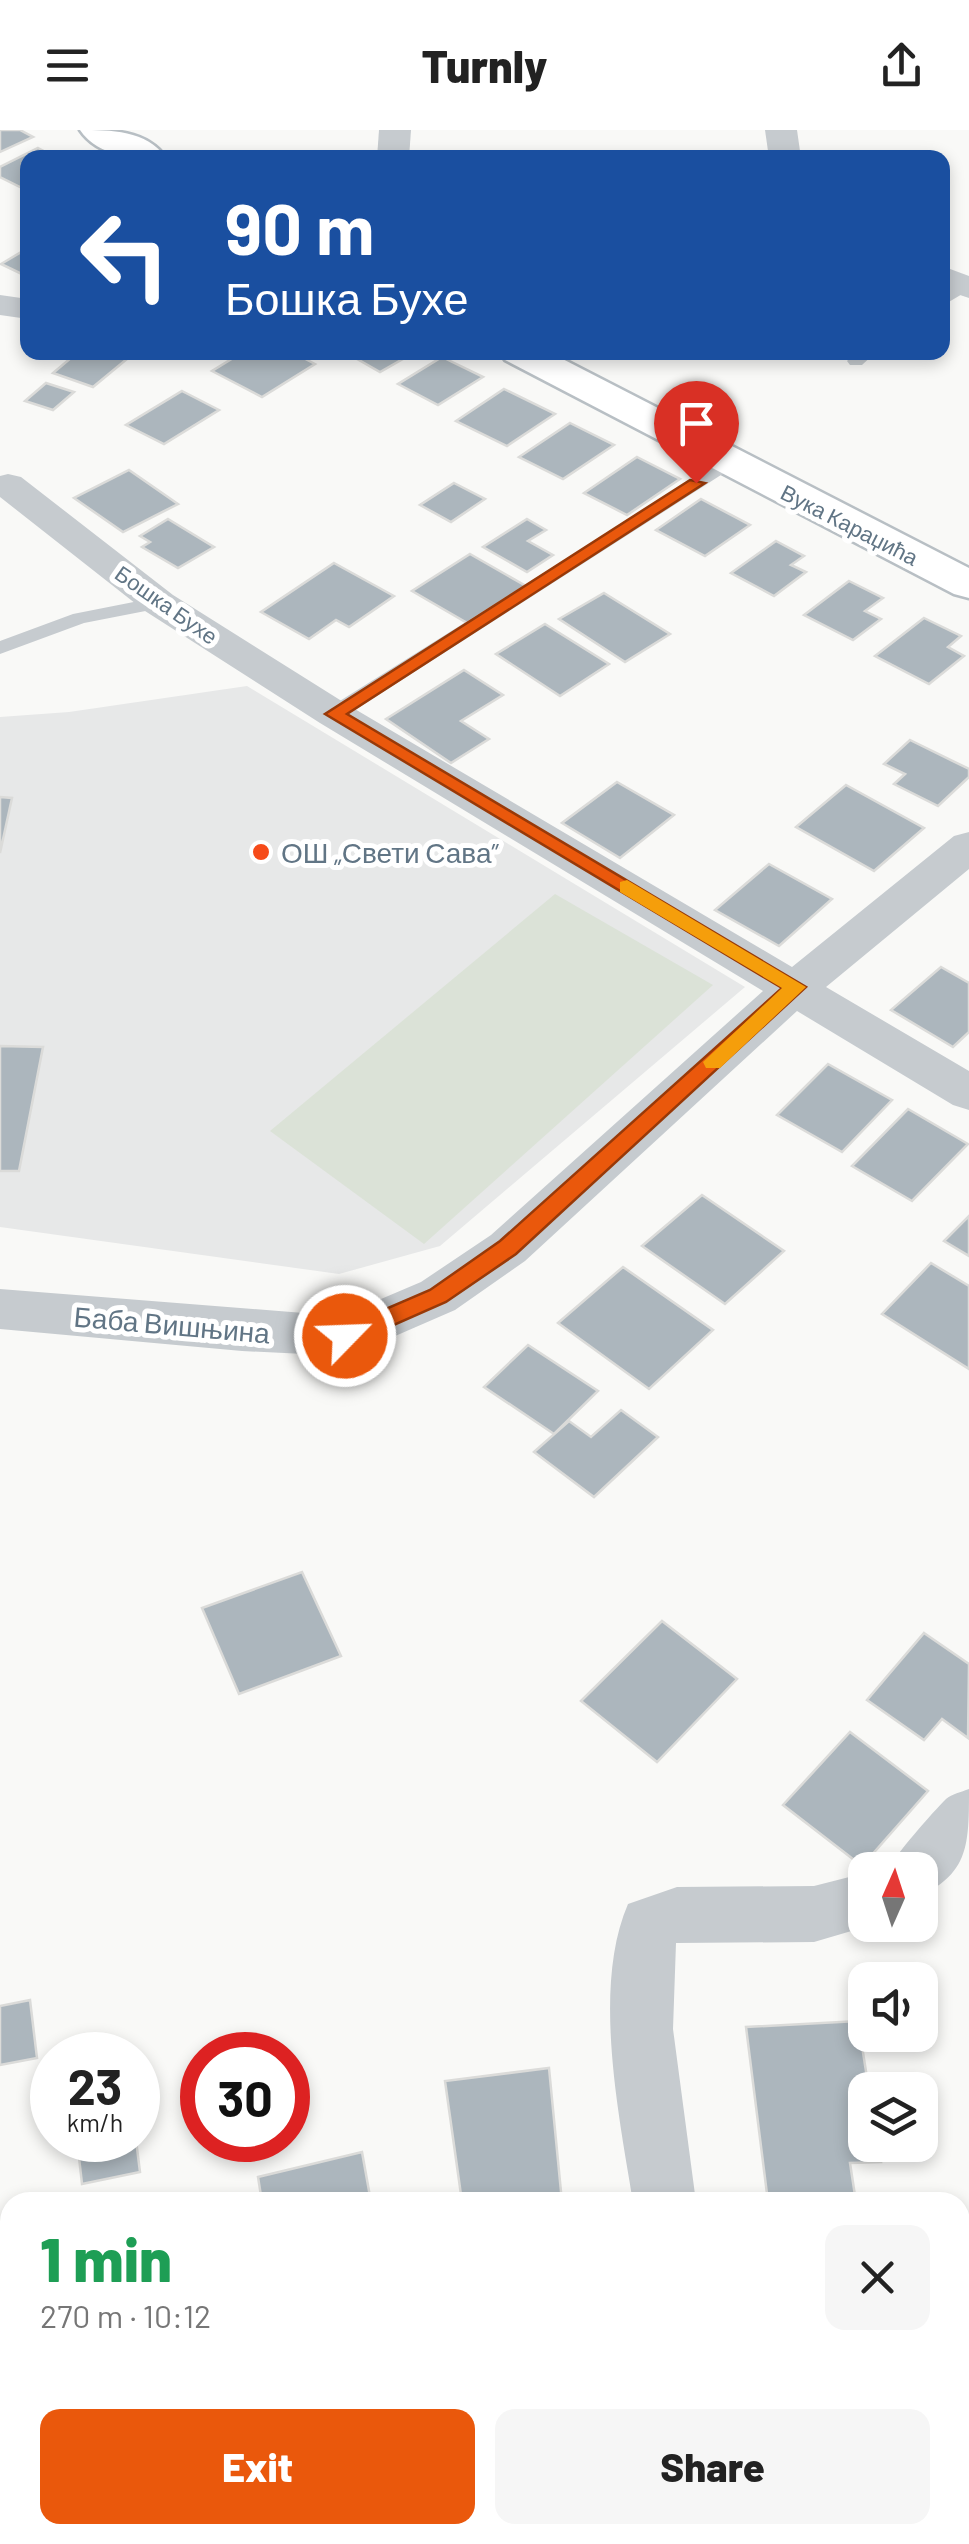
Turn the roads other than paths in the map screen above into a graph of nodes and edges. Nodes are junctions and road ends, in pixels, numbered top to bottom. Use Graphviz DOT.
graph roads {
  1 [pos="97,130"];
  2 [pos="134,150"];
  3 [pos="534,360"];
  4 [pos="729,462"];
  5 [pos="8,485"];
  6 [pos="969,585"];
  7 [pos="159,603"];
  8 [pos="0,648"];
  9 [pos="334,714"];
  10 [pos="969,846"];
  11 [pos="796,987"];
  12 [pos="969,1092"];
  13 [pos="0,1308"];
  14 [pos="969,1815"];
  15 [pos="938,1854"];
  16 [pos="848,1905"];
  17 [pos="663,2192"];
  1 -- 2 [label="street"];
  3 -- 4 [label="street, Вука Караџића"];
  4 -- 6 [label="street, Вука Караџића"];
  4 -- 9 [label="lane"];
  5 -- 7 [label="street, Бошка Бухе"];
  7 -- 8 [label="lane"];
  7 -- 9 [label="street, Бошка Бухе"];
  9 -- 11 [label="street, Бошка Бухе"];
  10 -- 11 [label="street"];
  11 -- 12 [label="street, Бошка Бухе"];
  11 -- 13 [label="street, Баба Вишњина"];
  14 -- 15 [label="street"];
  16 -- 17 [label="street"];
}
